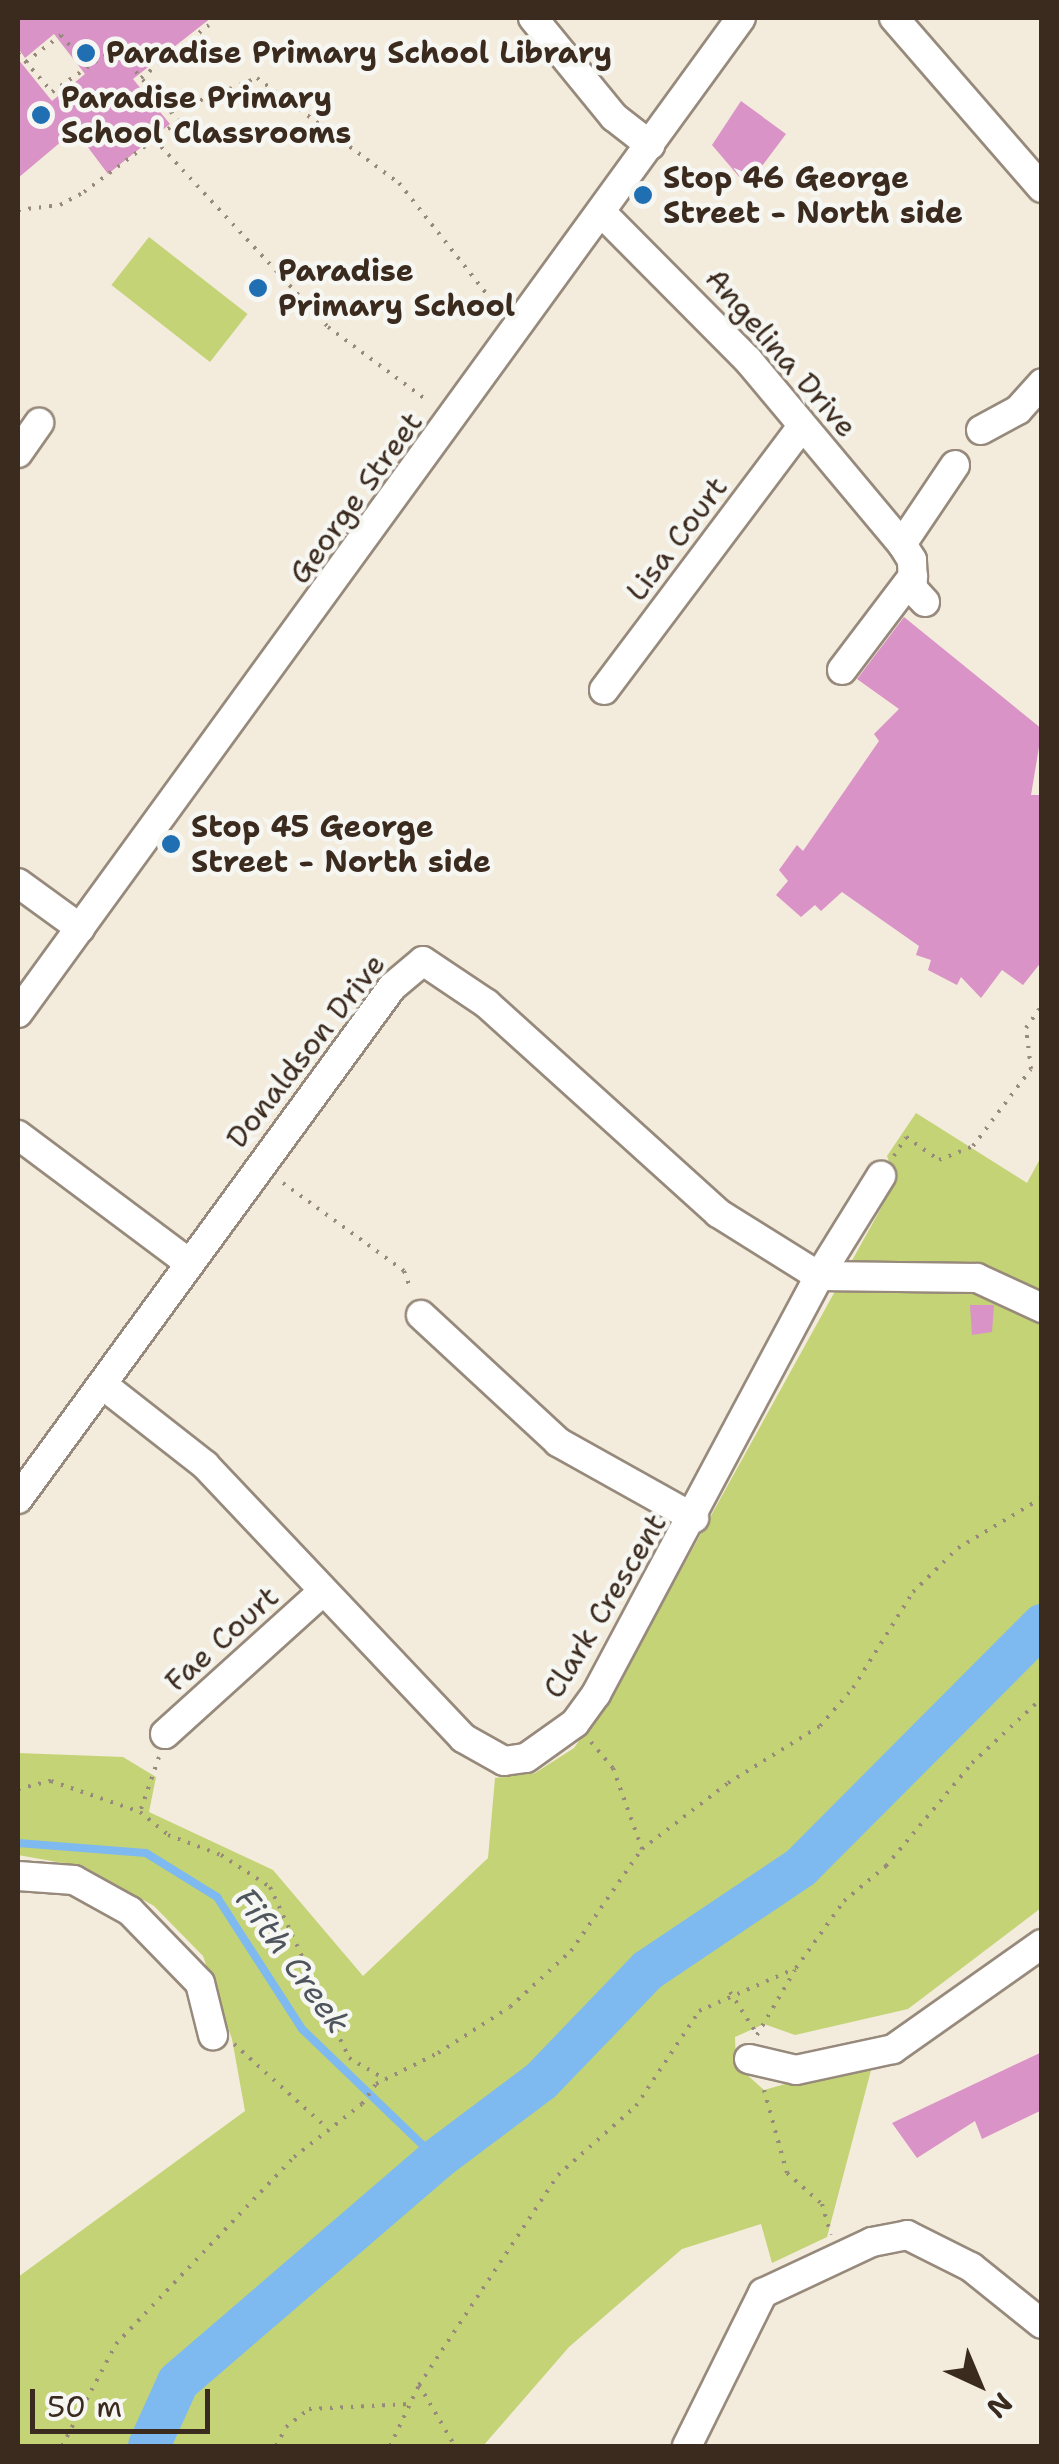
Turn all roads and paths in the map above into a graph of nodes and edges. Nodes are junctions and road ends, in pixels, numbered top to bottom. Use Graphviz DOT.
graph roads {
  1 [pos="533,18"];
  2 [pos="741,18"];
  3 [pos="894,18"];
  4 [pos="209,25"];
  5 [pos="18,53"];
  6 [pos="26,62"];
  7 [pos="85,64"];
  8 [pos="141,78"];
  9 [pos="171,112"];
  10 [pos="154,139"];
  11 [pos="650,145"];
  12 [pos="1042,188"];
  13 [pos="18,210"];
  14 [pos="602,213"];
  15 [pos="493,302"];
  16 [pos="1042,383"];
  17 [pos="424,398"];
  18 [pos="39,424"];
  19 [pos="802,426"];
  20 [pos="981,430"];
  21 [pos="18,453"];
  22 [pos="955,466"];
  23 [pos="902,544"];
  24 [pos="912,576"];
  25 [pos="925,602"];
  26 [pos="842,670"];
  27 [pos="604,690"];
  28 [pos="18,884"];
  29 [pos="80,928"];
  30 [pos="1042,1006"];
  31 [pos="18,1014"];
  32 [pos="1031,1069"];
  33 [pos="1042,1074"];
  34 [pos="18,1135"];
  35 [pos="259,1165"];
  36 [pos="881,1176"];
  37 [pos="188,1262"];
  38 [pos="819,1276"];
  39 [pos="1042,1308"];
  40 [pos="421,1315"];
  41 [pos="103,1385"];
  42 [pos="1042,1498"];
  43 [pos="18,1499"];
  44 [pos="694,1518"];
  45 [pos="322,1592"];
  46 [pos="1042,1698"];
  47 [pos="575,1722"];
  48 [pos="166,1732"];
  49 [pos="18,1789"];
  50 [pos="140,1812"];
  51 [pos="642,1850"];
  52 [pos="18,1876"];
  53 [pos="1042,1944"];
  54 [pos="796,1968"];
  55 [pos="730,1992"];
  56 [pos="212,2031"];
  57 [pos="753,2046"];
  58 [pos="385,2079"];
  59 [pos="326,2128"];
  60 [pos="838,2258"];
  61 [pos="1042,2324"];
  62 [pos="419,2385"];
  63 [pos="410,2404"];
  64 [pos="62,2446"];
  65 [pos="276,2446"];
  66 [pos="390,2446"];
  67 [pos="456,2446"];
  68 [pos="686,2446"];
  1 -- 11 [label="street"];
  2 -- 11 [label="street, George Street"];
  3 -- 12 [label="street"];
  4 -- 8 [label="path"];
  5 -- 6 [label="path"];
  6 -- 7 [label="path"];
  6 -- 7 [label="path"];
  7 -- 8 [label="path"];
  8 -- 9 [label="path"];
  9 -- 10 [label="path"];
  9 -- 15 [label="path"];
  10 -- 13 [label="path"];
  10 -- 17 [label="path"];
  11 -- 14 [label="street, George Street"];
  14 -- 19 [label="street, Angelina Drive"];
  14 -- 29 [label="street, George Street"];
  16 -- 20 [label="street"];
  18 -- 21 [label="street"];
  19 -- 23 [label="street, Angelina Drive"];
  19 -- 27 [label="street, Lisa Court"];
  22 -- 23 [label="street"];
  23 -- 24 [label="street"];
  24 -- 25 [label="street"];
  24 -- 26 [label="street"];
  28 -- 29 [label="street"];
  29 -- 31 [label="street, George Street"];
  30 -- 32 [label="path"];
  32 -- 33 [label="path"];
  32 -- 36 [label="path"];
  34 -- 37 [label="street"];
  35 -- 37 [label="street, Donaldson Drive"];
  35 -- 38 [label="street, Donaldson Drive"];
  35 -- 40 [label="path"];
  36 -- 38 [label="street, Clark Crescent"];
  37 -- 41 [label="street, Donaldson Drive"];
  38 -- 39 [label="street"];
  38 -- 44 [label="street, Clark Crescent"];
  40 -- 44 [label="street"];
  41 -- 43 [label="street, Donaldson Drive"];
  41 -- 45 [label="street, Clark Crescent"];
  42 -- 51 [label="path"];
  44 -- 47 [label="street, Clark Crescent"];
  45 -- 47 [label="street, Clark Crescent"];
  45 -- 48 [label="street, Fae Court"];
  46 -- 54 [label="path"];
  47 -- 51 [label="path"];
  48 -- 50 [label="path"];
  49 -- 50 [label="path"];
  50 -- 58 [label="path"];
  51 -- 58 [label="path"];
  52 -- 56 [label="street"];
  53 -- 57 [label="street"];
  54 -- 55 [label="path"];
  54 -- 57 [label="path"];
  55 -- 57 [label="path"];
  55 -- 62 [label="path"];
  56 -- 59 [label="path"];
  57 -- 60 [label="path"];
  58 -- 59 [label="path"];
  59 -- 64 [label="path"];
  60 -- 61 [label="street"];
  60 -- 68 [label="street"];
  62 -- 63 [label="path"];
  62 -- 67 [label="path"];
  63 -- 65 [label="path"];
  63 -- 66 [label="path"];
}
